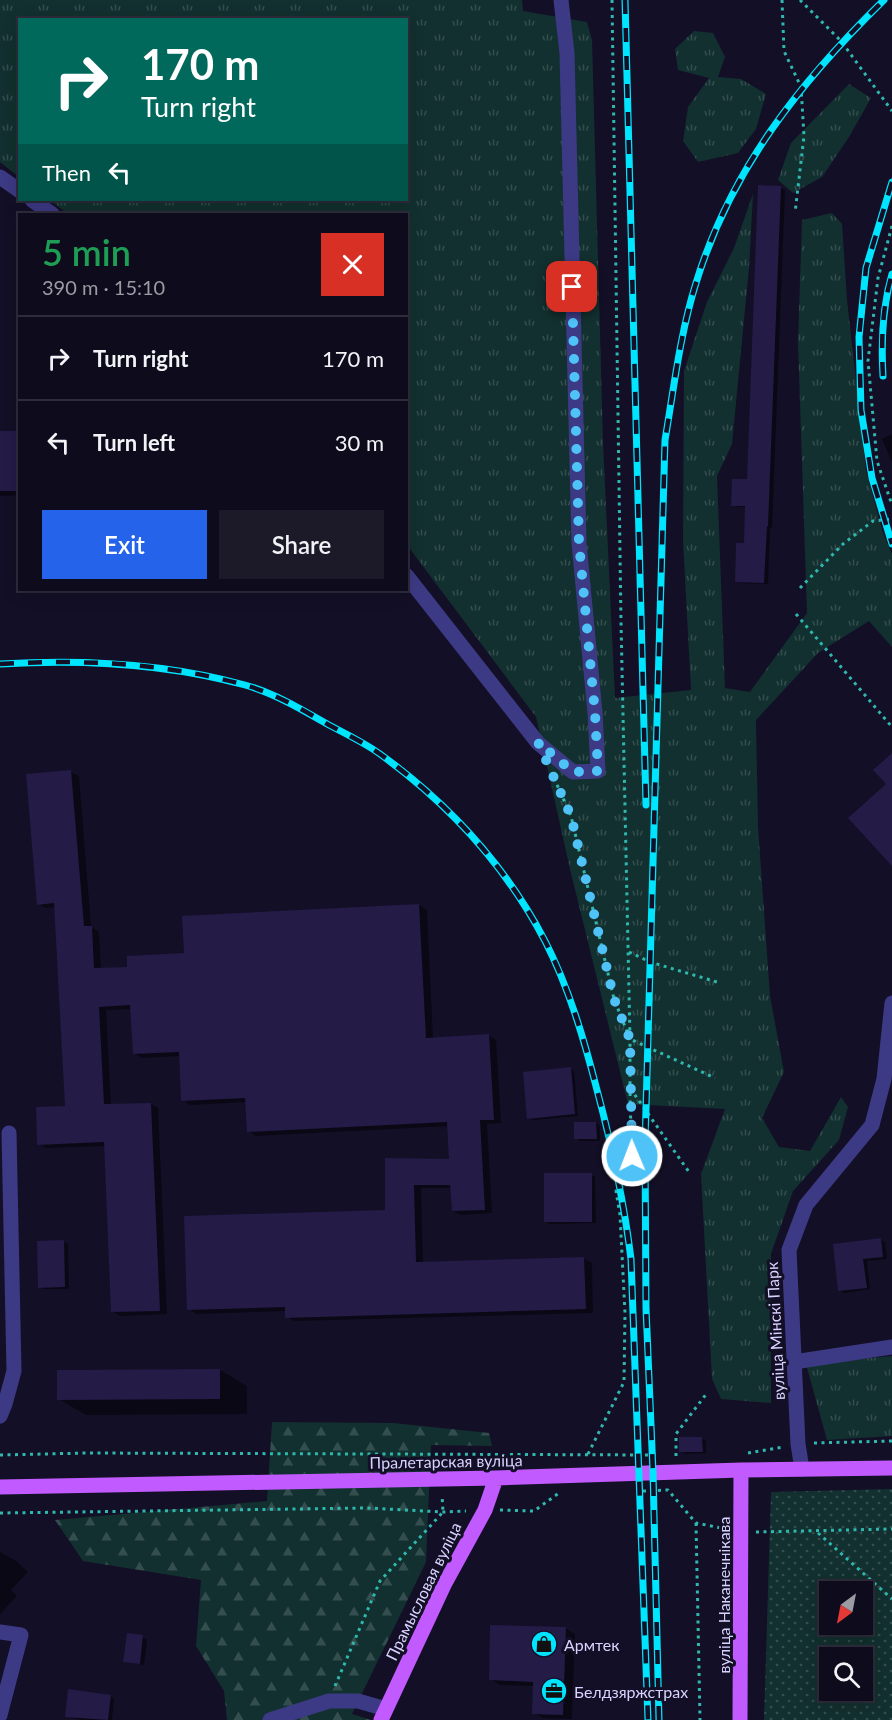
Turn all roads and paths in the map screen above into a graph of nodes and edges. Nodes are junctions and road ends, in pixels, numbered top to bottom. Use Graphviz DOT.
graph roads {
  1 [pos="561,0"];
  2 [pos="612,0"];
  3 [pos="782,0"];
  4 [pos="800,0"];
  5 [pos="892,111"];
  6 [pos="0,177"];
  7 [pos="18,190"];
  8 [pos="33,201"];
  9 [pos="51,213"];
  10 [pos="795,213"];
  11 [pos="892,226"];
  12 [pos="892,505"];
  13 [pos="892,519"];
  14 [pos="408,578"];
  15 [pos="800,588"];
  16 [pos="796,614"];
  17 [pos="892,727"];
  18 [pos="552,774"];
  19 [pos="629,952"];
  20 [pos="717,982"];
  21 [pos="892,1003"];
  22 [pos="630,1039"];
  23 [pos="714,1078"];
  24 [pos="630,1088"];
  25 [pos="9,1132"];
  26 [pos="688,1172"];
  27 [pos="892,1347"];
  28 [pos="794,1362"];
  29 [pos="707,1393"];
  30 [pos="0,1416"];
  31 [pos="892,1441"];
  32 [pos="798,1444"];
  33 [pos="745,1453"];
  34 [pos="441,1454"];
  35 [pos="588,1454"];
  36 [pos="0,1455"];
  37 [pos="892,1468"];
  38 [pos="802,1469"];
  39 [pos="741,1470"];
  40 [pos="441,1478"];
  41 [pos="496,1478"];
  42 [pos="0,1487"];
  43 [pos="561,1491"];
  44 [pos="640,1491"];
  45 [pos="485,1510"];
  46 [pos="443,1512"];
  47 [pos="0,1513"];
  48 [pos="696,1523"];
  49 [pos="892,1529"];
  50 [pos="741,1532"];
  51 [pos="816,1532"];
  52 [pos="892,1599"];
  53 [pos="0,1632"];
  54 [pos="329,1701"];
  55 [pos="384,1714"];
  56 [pos="0,1715"];
  57 [pos="270,1720"];
  58 [pos="700,1720"];
  59 [pos="740,1720"];
  1 -- 14 [label="street"];
  2 -- 19 [label="path"];
  3 -- 10 [label="path"];
  4 -- 5 [label="path"];
  6 -- 7 [label="street"];
  8 -- 9 [label="street"];
  11 -- 12 [label="path"];
  13 -- 15 [label="path"];
  16 -- 17 [label="path"];
  18 -- 22 [label="path"];
  19 -- 20 [label="path"];
  19 -- 22 [label="path"];
  21 -- 28 [label="street, вуліца Мінскі Парк"];
  22 -- 23 [label="path"];
  22 -- 24 [label="path"];
  24 -- 26 [label="path"];
  24 -- 35 [label="path"];
  25 -- 30 [label="street"];
  27 -- 28 [label="street"];
  28 -- 32 [label="street, вуліца Мінскі Парк"];
  29 -- 35 [label="path"];
  31 -- 32 [label="path"];
  32 -- 33 [label="path"];
  32 -- 38 [label="street, вуліца Мінскі Парк"];
  34 -- 35 [label="path"];
  34 -- 36 [label="path"];
  34 -- 40 [label="path"];
  37 -- 38 [label="main road, Пралетарская вуліца"];
  38 -- 39 [label="main road, Пралетарская вуліца"];
  39 -- 41 [label="main road, Пралетарская вуліца"];
  39 -- 50 [label="main road, вуліца Наканечнікава"];
  40 -- 41 [label="main road, Пралетарская вуліца"];
  40 -- 42 [label="main road, Пралетарская вуліца"];
  40 -- 46 [label="path"];
  41 -- 45 [label="main road, Прамысловая вуліца"];
  43 -- 45 [label="path"];
  44 -- 48 [label="path"];
  45 -- 46 [label="path"];
  45 -- 55 [label="main road, Прамысловая вуліца"];
  46 -- 47 [label="path"];
  46 -- 54 [label="path"];
  48 -- 50 [label="path"];
  48 -- 58 [label="path"];
  49 -- 51 [label="path"];
  50 -- 51 [label="path"];
  50 -- 59 [label="main road, вуліца Наканечнікава"];
  51 -- 52 [label="path"];
  53 -- 56 [label="street"];
  54 -- 55 [label="street"];
  54 -- 57 [label="street"];
}
